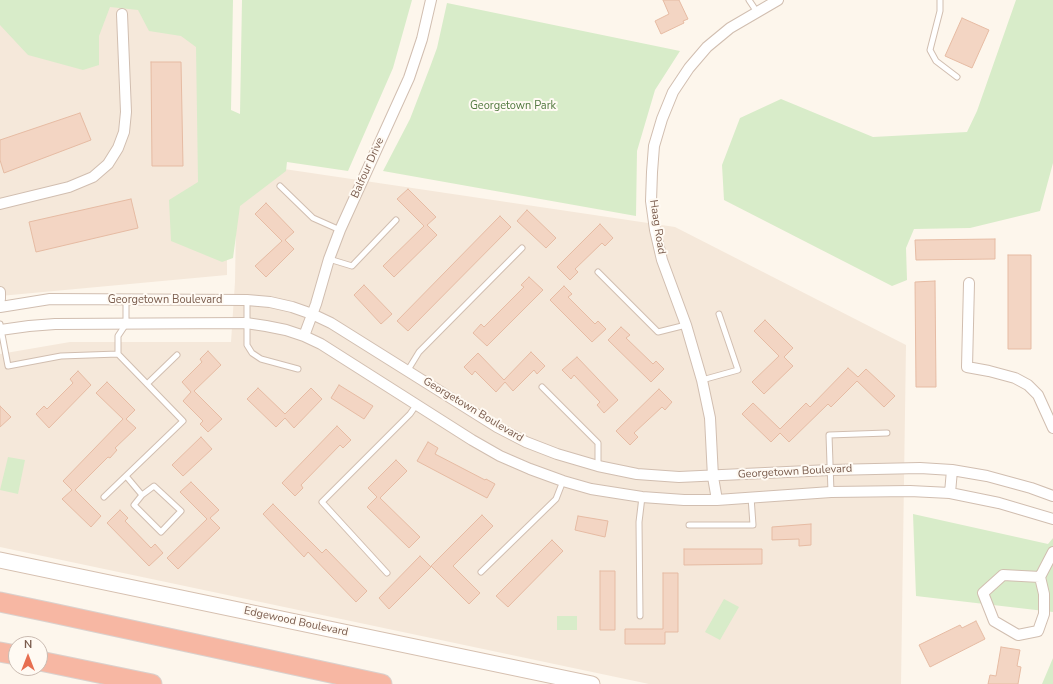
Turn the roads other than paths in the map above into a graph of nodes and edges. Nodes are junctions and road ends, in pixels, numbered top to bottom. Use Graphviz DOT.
graph roads {
  1 [pos="431,0"];
  2 [pos="749,0"];
  3 [pos="778,0"];
  4 [pos="940,0"];
  5 [pos="757,12"];
  6 [pos="122,14"];
  7 [pos="957,77"];
  8 [pos="280,186"];
  9 [pos="0,204"];
  10 [pos="396,220"];
  11 [pos="340,230"];
  12 [pos="522,248"];
  13 [pos="329,259"];
  14 [pos="598,272"];
  15 [pos="969,283"];
  16 [pos="0,292"];
  17 [pos="0,299"];
  18 [pos="126,300"];
  19 [pos="247,300"];
  20 [pos="0,307"];
  21 [pos="312,314"];
  22 [pos="719,314"];
  23 [pos="246,323"];
  24 [pos="126,324"];
  25 [pos="686,325"];
  26 [pos="0,328"];
  27 [pos="304,336"];
  28 [pos="118,354"];
  29 [pos="177,355"];
  30 [pos="298,369"];
  31 [pos="408,370"];
  32 [pos="702,380"];
  33 [pos="147,384"];
  34 [pos="542,387"];
  35 [pos="417,404"];
  36 [pos="1052,422"];
  37 [pos="887,433"];
  38 [pos="598,466"];
  39 [pos="830,470"];
  40 [pos="952,470"];
  41 [pos="126,476"];
  42 [pos="713,476"];
  43 [pos="563,481"];
  44 [pos="831,492"];
  45 [pos="950,493"];
  46 [pos="142,495"];
  47 [pos="1053,496"];
  48 [pos="104,497"];
  49 [pos="642,497"];
  50 [pos="751,497"];
  51 [pos="717,500"];
  52 [pos="1053,519"];
  53 [pos="689,525"];
  54 [pos="1053,552"];
  55 [pos="0,560"];
  56 [pos="481,572"];
  57 [pos="387,573"];
  58 [pos="1040,577"];
  59 [pos="0,602"];
  60 [pos="640,616"];
  61 [pos="48,662"];
  62 [pos="152,684"];
  63 [pos="382,684"];
  64 [pos="592,684"];
  1 -- 11 [label="street, Balfour Drive"];
  2 -- 5 [label="lane"];
  3 -- 5 [label="street, Haag Road"];
  4 -- 7 [label="lane"];
  5 -- 25 [label="street, Haag Road"];
  6 -- 9 [label="street"];
  8 -- 11 [label="lane"];
  10 -- 13 [label="lane"];
  11 -- 13 [label="street, Balfour Drive"];
  12 -- 31 [label="lane"];
  13 -- 21 [label="street, Balfour Drive"];
  14 -- 25 [label="lane"];
  15 -- 36 [label="street"];
  16 -- 17 [label="street"];
  18 -- 19 [label="street, Georgetown Boulevard"];
  18 -- 20 [label="street, Georgetown Boulevard"];
  18 -- 24 [label="lane"];
  19 -- 21 [label="street, Georgetown Boulevard"];
  19 -- 23 [label="lane"];
  21 -- 27 [label="street, Balfour Drive"];
  21 -- 31 [label="street, Georgetown Boulevard"];
  22 -- 32 [label="lane"];
  23 -- 24 [label="street, Georgetown Boulevard"];
  23 -- 27 [label="street, Georgetown Boulevard"];
  23 -- 30 [label="lane"];
  24 -- 26 [label="street, Georgetown Boulevard"];
  24 -- 28 [label="lane"];
  25 -- 32 [label="street, Haag Road"];
  26 -- 28 [label="lane"];
  27 -- 35 [label="street, Georgetown Boulevard"];
  28 -- 33 [label="lane"];
  29 -- 33 [label="lane"];
  31 -- 38 [label="street, Georgetown Boulevard"];
  32 -- 42 [label="street, Haag Road"];
  33 -- 41 [label="lane"];
  34 -- 38 [label="lane"];
  35 -- 43 [label="street, Georgetown Boulevard"];
  35 -- 57 [label="lane"];
  37 -- 39 [label="lane"];
  38 -- 42 [label="street, Georgetown Boulevard"];
  39 -- 40 [label="street, Georgetown Boulevard"];
  39 -- 42 [label="street, Georgetown Boulevard"];
  39 -- 44 [label="lane"];
  40 -- 45 [label="street"];
  40 -- 47 [label="street, Georgetown Boulevard"];
  41 -- 46 [label="lane"];
  41 -- 48 [label="lane"];
  42 -- 51 [label="street, Haag Road"];
  43 -- 49 [label="street, Georgetown Boulevard"];
  43 -- 56 [label="lane"];
  44 -- 45 [label="street, Georgetown Boulevard"];
  44 -- 50 [label="street, Georgetown Boulevard"];
  45 -- 52 [label="street, Georgetown Boulevard"];
  46 -- 46 [label="lane"];
  49 -- 51 [label="street, Georgetown Boulevard"];
  49 -- 60 [label="lane"];
  50 -- 51 [label="street, Georgetown Boulevard"];
  50 -- 53 [label="lane"];
  54 -- 58 [label="street"];
  55 -- 64 [label="street, Edgewood Boulevard"];
  58 -- 58 [label="street"];
  59 -- 63 [label="highway"];
  61 -- 62 [label="highway"];
}
